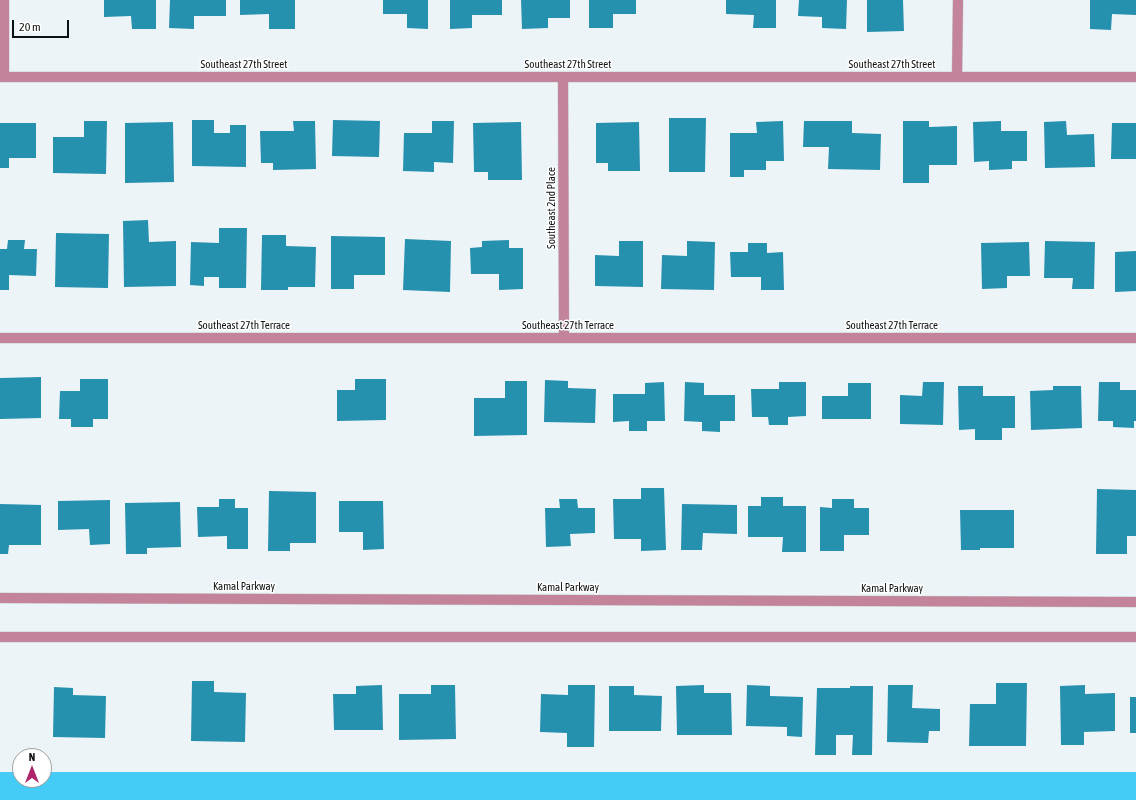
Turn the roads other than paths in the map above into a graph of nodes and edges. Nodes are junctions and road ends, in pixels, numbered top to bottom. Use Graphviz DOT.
graph roads {
  1 [pos="4,0"];
  2 [pos="958,0"];
  3 [pos="2,77"];
  4 [pos="563,77"];
  5 [pos="957,77"];
  6 [pos="1136,78"];
  7 [pos="0,338"];
  8 [pos="564,338"];
  9 [pos="1136,338"];
  10 [pos="0,598"];
  11 [pos="1136,602"];
  12 [pos="0,637"];
  13 [pos="1136,637"];
  1 -- 3 [label="street"];
  2 -- 5 [label="street"];
  3 -- 4 [label="street, Southeast 27th Street"];
  4 -- 5 [label="street, Southeast 27th Street"];
  4 -- 8 [label="street, Southeast 2nd Place"];
  5 -- 6 [label="street, Southeast 27th Street"];
  7 -- 8 [label="street, Southeast 27th Terrace"];
  8 -- 9 [label="street, Southeast 27th Terrace"];
  10 -- 11 [label="street, Kamal Parkway"];
  12 -- 13 [label="street"];
}
